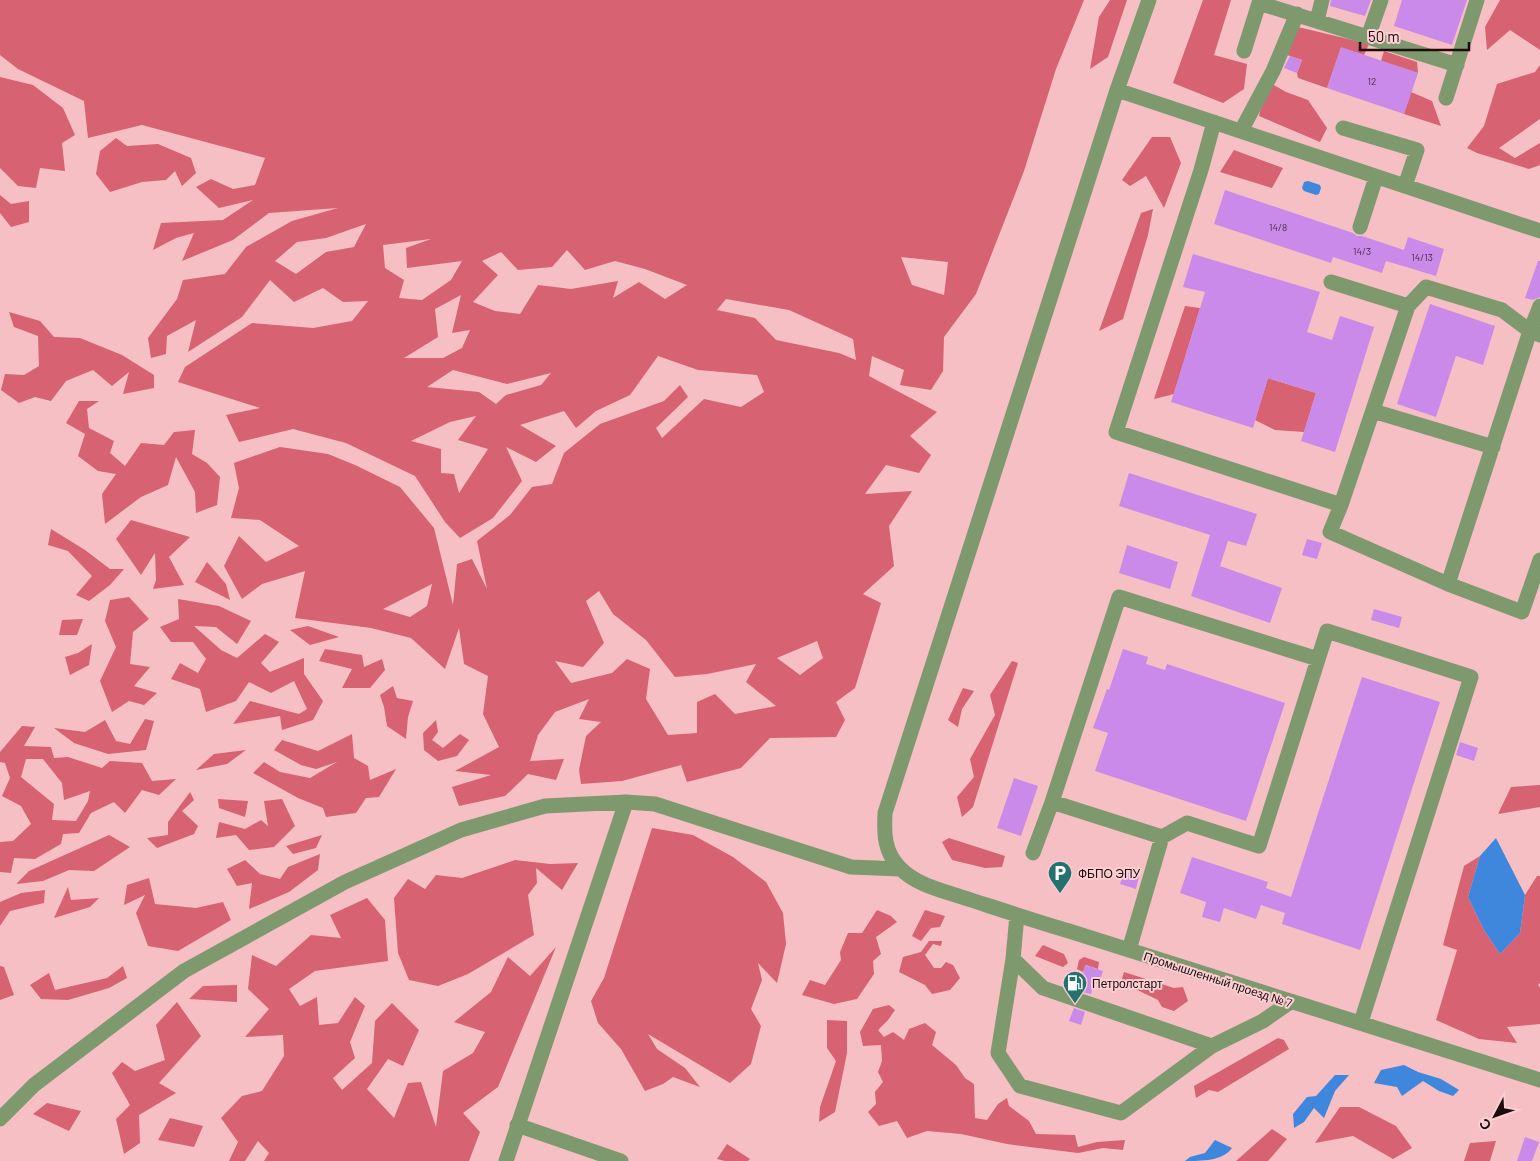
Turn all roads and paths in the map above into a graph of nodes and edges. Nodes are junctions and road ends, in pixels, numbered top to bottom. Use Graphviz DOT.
graph roads {
  1 [pos="1149,0"];
  2 [pos="1322,0"];
  3 [pos="1381,0"];
  4 [pos="1477,0"];
  5 [pos="1297,14"];
  6 [pos="1317,21"];
  7 [pos="1368,37"];
  8 [pos="1244,51"];
  9 [pos="1457,65"];
  10 [pos="1117,90"];
  11 [pos="1446,98"];
  12 [pos="1214,122"];
  13 [pos="1343,128"];
  14 [pos="1241,131"];
  15 [pos="1376,176"];
  16 [pos="1405,186"];
  17 [pos="1360,226"];
  18 [pos="1540,232"];
  19 [pos="1331,282"];
  20 [pos="1408,306"];
  21 [pos="1540,306"];
  22 [pos="1535,333"];
  23 [pos="1373,411"];
  24 [pos="1493,447"];
  25 [pos="1341,505"];
  26 [pos="1540,560"];
  27 [pos="1448,584"];
  28 [pos="1318,659"];
  29 [pos="626,802"];
  30 [pos="1052,802"];
  31 [pos="1162,837"];
  32 [pos="1033,853"];
  33 [pos="900,869"];
  34 [pos="1017,915"];
  35 [pos="1129,950"];
  36 [pos="1013,959"];
  37 [pos="1290,1002"];
  38 [pos="1361,1022"];
  39 [pos="1212,1046"];
  40 [pos="1540,1080"];
  41 [pos="0,1120"];
  42 [pos="517,1125"];
  43 [pos="506,1161"];
  44 [pos="621,1161"];
  1 -- 10 [label="street"];
  2 -- 6 [label="street"];
  3 -- 7 [label="street"];
  4 -- 9 [label="street"];
  5 -- 6 [label="street"];
  5 -- 8 [label="street"];
  5 -- 14 [label="street"];
  6 -- 7 [label="street"];
  7 -- 9 [label="street"];
  9 -- 11 [label="street"];
  10 -- 12 [label="street"];
  10 -- 33 [label="street"];
  12 -- 14 [label="street"];
  12 -- 25 [label="street"];
  13 -- 16 [label="street"];
  14 -- 15 [label="street"];
  15 -- 16 [label="street"];
  15 -- 17 [label="street"];
  16 -- 18 [label="street"];
  19 -- 20 [label="street"];
  20 -- 22 [label="street"];
  20 -- 23 [label="street"];
  21 -- 22 [label="street"];
  22 -- 24 [label="street"];
  23 -- 24 [label="street"];
  23 -- 25 [label="street"];
  24 -- 27 [label="street"];
  25 -- 27 [label="street"];
  26 -- 27 [label="street"];
  28 -- 30 [label="street"];
  28 -- 31 [label="street"];
  28 -- 38 [label="street"];
  29 -- 33 [label="street"];
  29 -- 41 [label="street"];
  29 -- 42 [label="street"];
  30 -- 31 [label="street"];
  30 -- 32 [label="street"];
  31 -- 35 [label="street"];
  33 -- 34 [label="street, Промышленный проезд № 7"];
  34 -- 35 [label="street, Промышленный проезд № 7"];
  34 -- 36 [label="street"];
  35 -- 37 [label="street, Промышленный проезд № 7"];
  36 -- 39 [label="street"];
  36 -- 39 [label="street"];
  37 -- 38 [label="street, Промышленный проезд № 7"];
  37 -- 39 [label="street"];
  38 -- 40 [label="street, Промышленный проезд № 7"];
  42 -- 43 [label="street"];
  42 -- 44 [label="street"];
}
